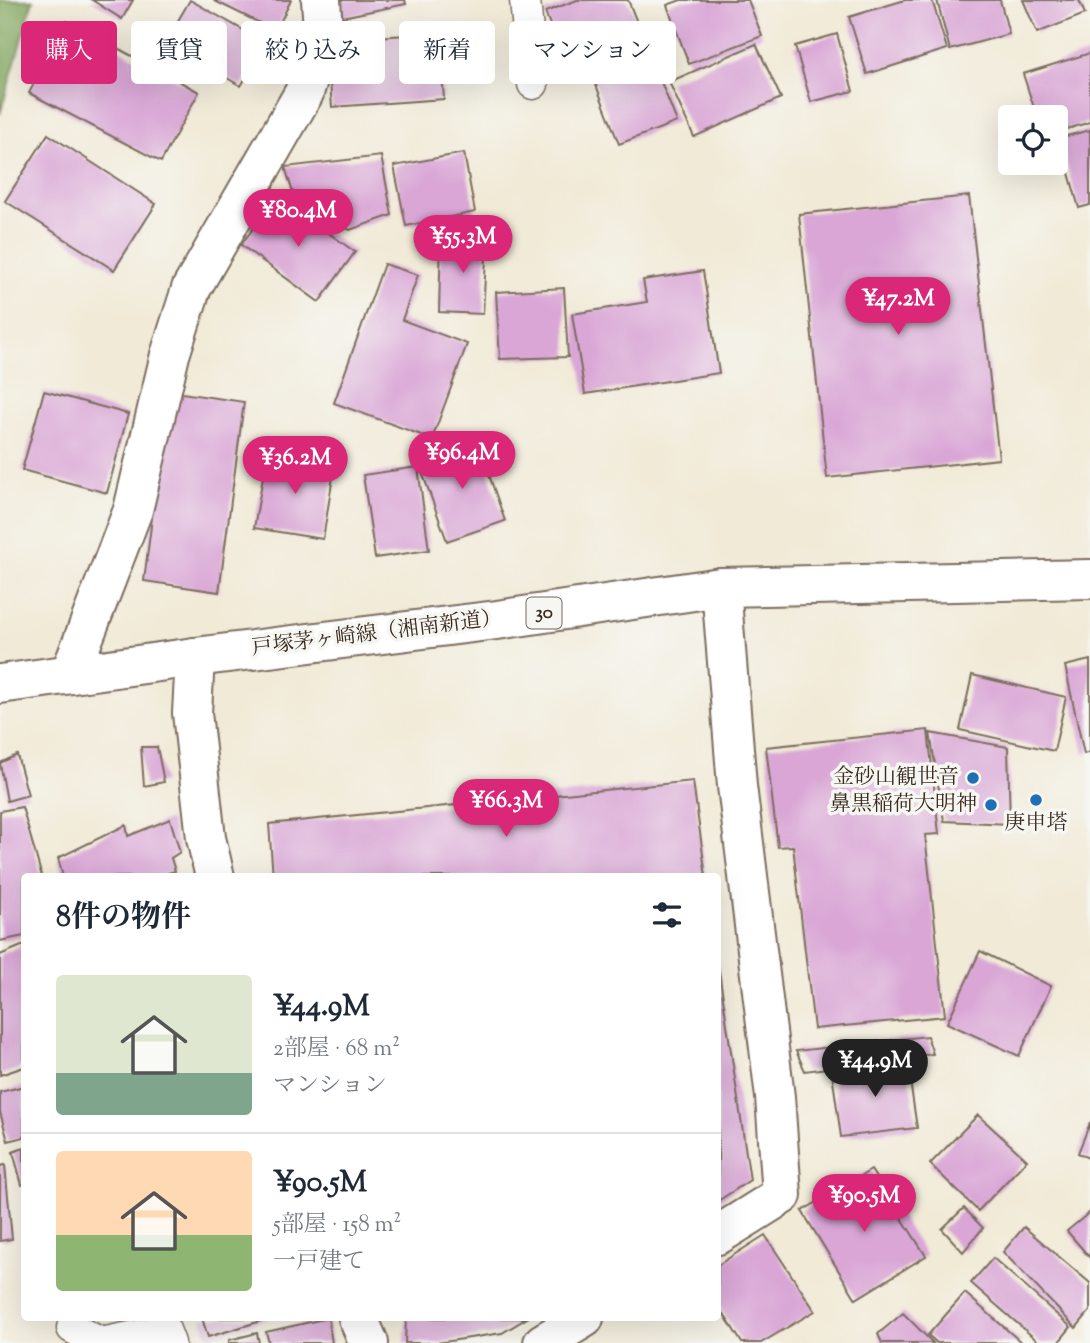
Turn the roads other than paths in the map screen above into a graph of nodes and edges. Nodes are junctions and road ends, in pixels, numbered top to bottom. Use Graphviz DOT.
graph roads {
  1 [pos="321,0"];
  2 [pos="525,0"];
  3 [pos="527,21"];
  4 [pos="1090,579"];
  5 [pos="721,587"];
  6 [pos="195,657"];
  7 [pos="70,674"];
  8 [pos="0,684"];
  9 [pos="214,873"];
  10 [pos="721,1234"];
  11 [pos="359,1321"];
  12 [pos="579,1321"];
  13 [pos="72,1328"];
  14 [pos="170,1343"];
  15 [pos="369,1343"];
  16 [pos="542,1343"];
  1 -- 7 [label="street"];
  2 -- 3 [label="lane"];
  4 -- 5 [label="street, 戸塚茅ヶ崎線（湘南新道） / 30"];
  5 -- 6 [label="street, 戸塚茅ヶ崎線（湘南新道） / 30"];
  5 -- 10 [label="street"];
  6 -- 7 [label="street, 戸塚茅ヶ崎線（湘南新道） / 30"];
  6 -- 9 [label="street"];
  7 -- 8 [label="street, 戸塚茅ヶ崎線（湘南新道） / 30"];
  11 -- 15 [label="street"];
  12 -- 16 [label="street"];
  13 -- 14 [label="lane"];
}
